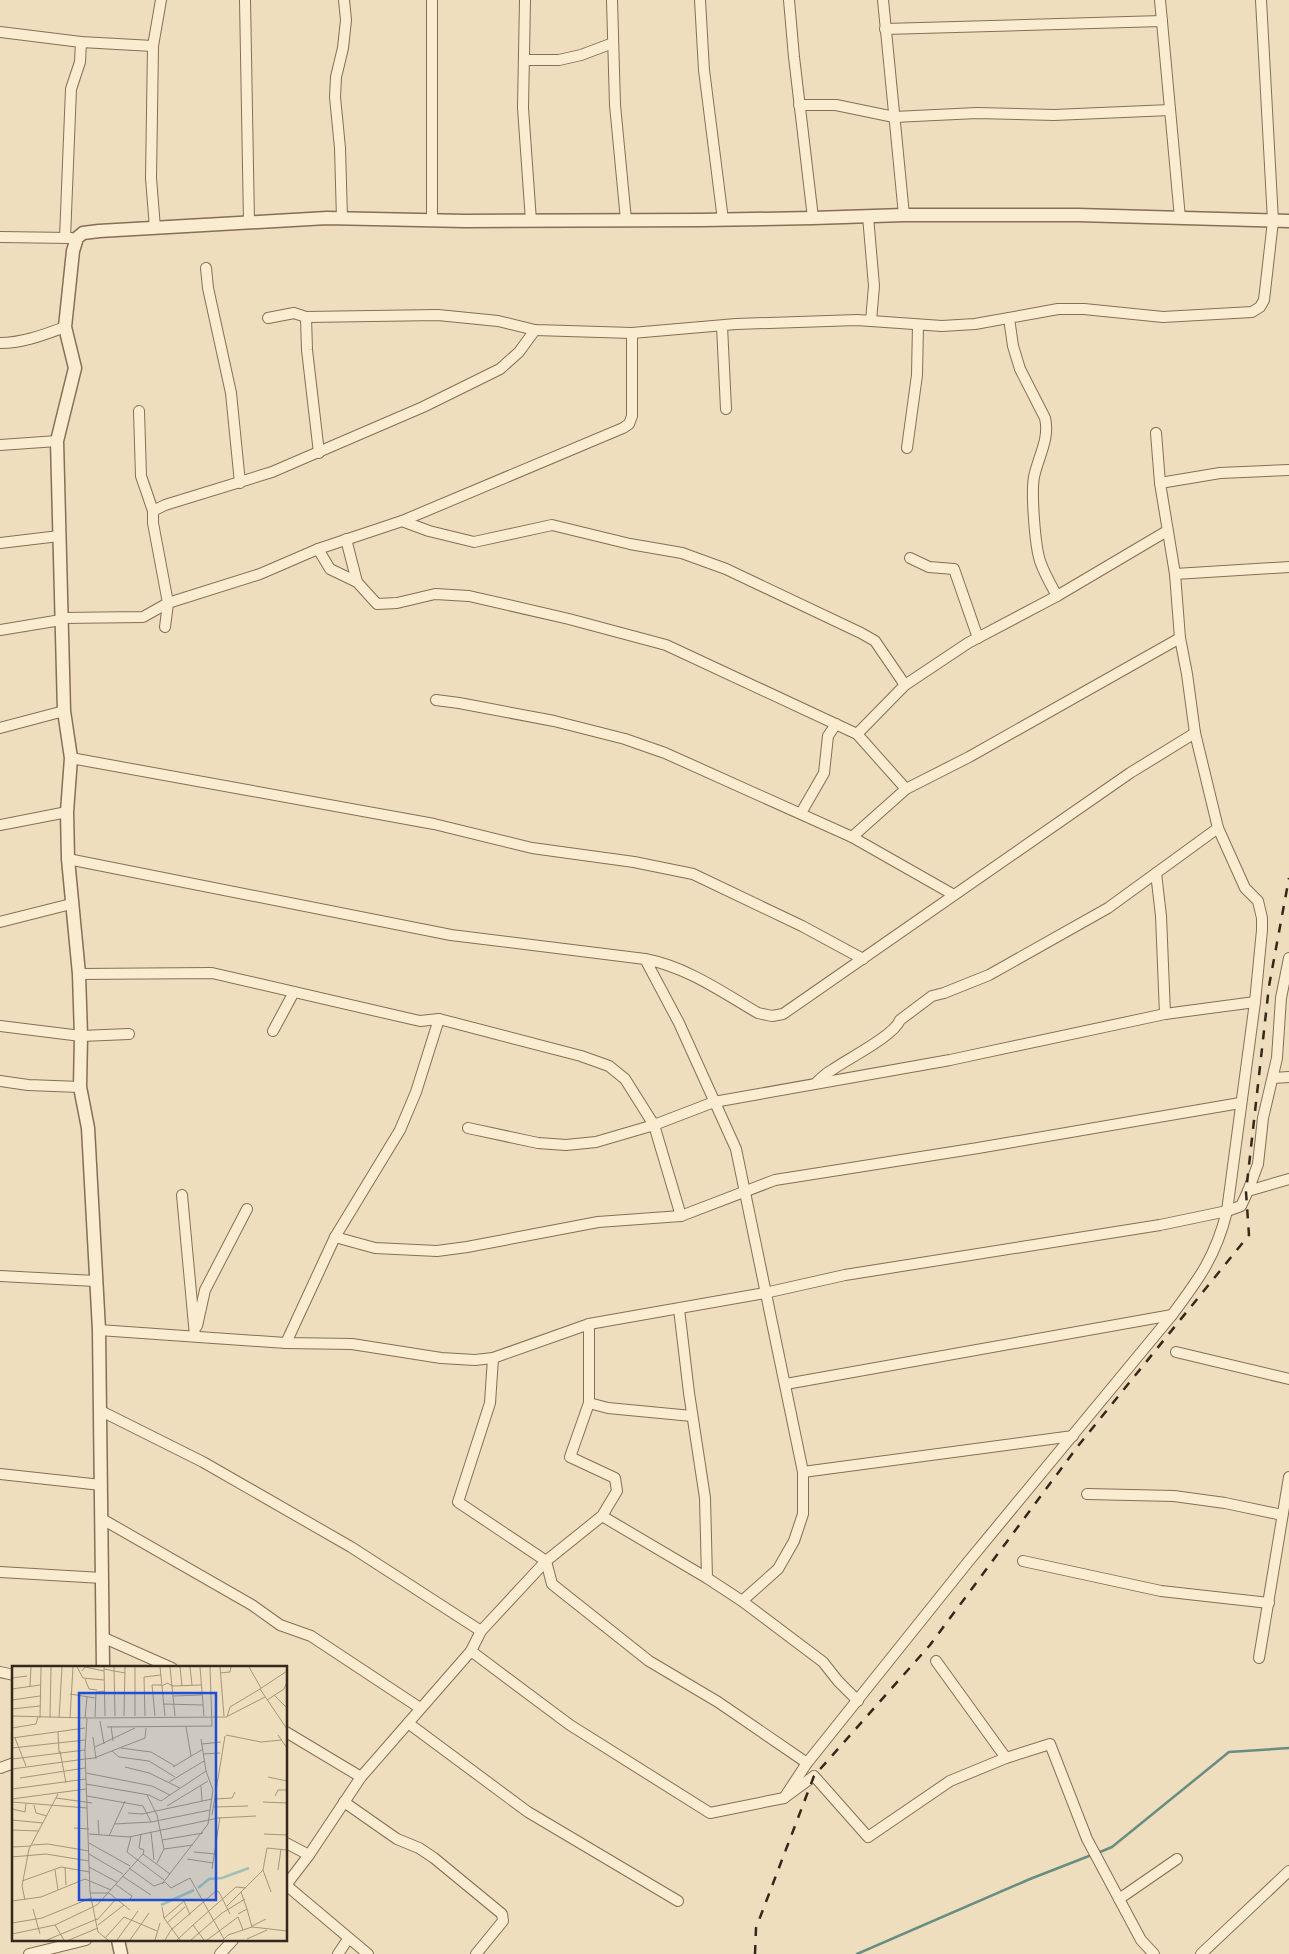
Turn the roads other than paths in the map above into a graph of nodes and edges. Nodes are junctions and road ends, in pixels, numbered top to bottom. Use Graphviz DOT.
graph roads {
  1 [pos="161,0"];
  2 [pos="245,0"];
  3 [pos="344,0"];
  4 [pos="432,0"];
  5 [pos="525,0"];
  6 [pos="612,0"];
  7 [pos="700,0"];
  8 [pos="789,0"];
  9 [pos="883,0"];
  10 [pos="1160,0"];
  11 [pos="1261,0"];
  12 [pos="1162,22"];
  13 [pos="885,29"];
  14 [pos="0,32"];
  15 [pos="81,42"];
  16 [pos="613,43"];
  17 [pos="153,46"];
  18 [pos="524,60"];
  19 [pos="799,105"];
  20 [pos="1170,110"];
  21 [pos="894,117"];
  22 [pos="904,214"];
  23 [pos="868,216"];
  24 [pos="813,218"];
  25 [pos="1180,218"];
  26 [pos="342,219"];
  27 [pos="432,220"];
  28 [pos="626,220"];
  29 [pos="723,220"];
  30 [pos="531,221"];
  31 [pos="1273,221"];
  32 [pos="1289,221"];
  33 [pos="249,222"];
  34 [pos="154,228"];
  35 [pos="0,237"];
  36 [pos="71,238"];
  37 [pos="206,268"];
  38 [pos="306,317"];
  39 [pos="268,318"];
  40 [pos="1009,318"];
  41 [pos="871,321"];
  42 [pos="918,325"];
  43 [pos="722,326"];
  44 [pos="65,327"];
  45 [pos="535,330"];
  46 [pos="632,333"];
  47 [pos="0,343"];
  48 [pos="726,409"];
  49 [pos="138,411"];
  50 [pos="1156,433"];
  51 [pos="58,440"];
  52 [pos="0,445"];
  53 [pos="907,448"];
  54 [pos="320,453"];
  55 [pos="1289,470"];
  56 [pos="240,483"];
  57 [pos="1160,483"];
  58 [pos="153,511"];
  59 [pos="402,520"];
  60 [pos="1167,531"];
  61 [pos="59,536"];
  62 [pos="346,539"];
  63 [pos="0,543"];
  64 [pos="318,549"];
  65 [pos="910,558"];
  66 [pos="1289,567"];
  67 [pos="1175,574"];
  68 [pos="357,582"];
  69 [pos="1057,596"];
  70 [pos="168,603"];
  71 [pos="62,619"];
  72 [pos="165,627"];
  73 [pos="0,630"];
  74 [pos="978,638"];
  75 [pos="1180,638"];
  76 [pos="905,685"];
  77 [pos="436,700"];
  78 [pos="64,711"];
  79 [pos="836,724"];
  80 [pos="0,728"];
  81 [pos="1195,733"];
  82 [pos="857,734"];
  83 [pos="70,758"];
  84 [pos="906,789"];
  85 [pos="67,812"];
  86 [pos="801,813"];
  87 [pos="0,825"];
  88 [pos="1218,828"];
  89 [pos="852,837"];
  90 [pos="68,859"];
  91 [pos="1156,873"];
  92 [pos="954,894"];
  93 [pos="71,904"];
  94 [pos="0,922"];
  95 [pos="645,958"];
  96 [pos="1289,958"];
  97 [pos="863,959"];
  98 [pos="79,974"];
  99 [pos="294,992"];
  100 [pos="1285,999"];
  101 [pos="1255,1002"];
  102 [pos="1165,1014"];
  103 [pos="440,1019"];
  104 [pos="0,1026"];
  105 [pos="273,1032"];
  106 [pos="129,1034"];
  107 [pos="81,1036"];
  108 [pos="1289,1077"];
  109 [pos="1273,1078"];
  110 [pos="0,1081"];
  111 [pos="816,1083"];
  112 [pos="80,1087"];
  113 [pos="714,1102"];
  114 [pos="1240,1103"];
  115 [pos="654,1125"];
  116 [pos="468,1128"];
  117 [pos="1289,1179"];
  118 [pos="1248,1191"];
  119 [pos="744,1193"];
  120 [pos="182,1195"];
  121 [pos="247,1208"];
  122 [pos="1227,1211"];
  123 [pos="681,1216"];
  124 [pos="335,1237"];
  125 [pos="0,1276"];
  126 [pos="95,1281"];
  127 [pos="765,1293"];
  128 [pos="679,1309"];
  129 [pos="1172,1316"];
  130 [pos="589,1324"];
  131 [pos="99,1330"];
  132 [pos="195,1336"];
  133 [pos="286,1343"];
  134 [pos="1176,1352"];
  135 [pos="493,1358"];
  136 [pos="1289,1379"];
  137 [pos="786,1384"];
  138 [pos="589,1403"];
  139 [pos="99,1410"];
  140 [pos="692,1416"];
  141 [pos="1073,1436"];
  142 [pos="803,1472"];
  143 [pos="0,1474"];
  144 [pos="1289,1477"];
  145 [pos="101,1485"];
  146 [pos="1087,1494"];
  147 [pos="1282,1515"];
  148 [pos="602,1516"];
  149 [pos="102,1519"];
  150 [pos="1023,1561"];
  151 [pos="546,1562"];
  152 [pos="0,1572"];
  153 [pos="102,1578"];
  154 [pos="706,1578"];
  155 [pos="742,1601"];
  156 [pos="1269,1603"];
  157 [pos="481,1631"];
  158 [pos="102,1637"];
  159 [pos="471,1651"];
  160 [pos="1259,1658"];
  161 [pos="936,1660"];
  162 [pos="103,1666"];
  163 [pos="167,1666"];
  164 [pos="858,1701"];
  165 [pos="420,1708"];
  166 [pos="408,1723"];
  167 [pos="288,1733"];
  168 [pos="1006,1758"];
  169 [pos="807,1763"];
  170 [pos="12,1764"];
  171 [pos="0,1768"];
  172 [pos="361,1777"];
  173 [pos="784,1798"];
  174 [pos="344,1802"];
  175 [pos="288,1844"];
  176 [pos="309,1855"];
  177 [pos="1177,1859"];
  178 [pos="1289,1871"];
  179 [pos="288,1882"];
  180 [pos="288,1887"];
  181 [pos="1120,1899"];
  182 [pos="678,1901"];
  183 [pos="348,1939"];
  184 [pos="78,1942"];
  185 [pos="231,1942"];
  186 [pos="29,1954"];
  187 [pos="220,1954"];
  188 [pos="338,1954"];
  189 [pos="368,1954"];
  190 [pos="476,1954"];
  191 [pos="1154,1954"];
  192 [pos="1201,1954"];
  1 -- 17 [label="street"];
  2 -- 33 [label="street"];
  3 -- 26 [label="street"];
  4 -- 27 [label="street"];
  5 -- 18 [label="street"];
  6 -- 16 [label="street"];
  7 -- 29 [label="street"];
  8 -- 19 [label="street"];
  9 -- 13 [label="street"];
  10 -- 12 [label="street"];
  11 -- 31 [label="street"];
  12 -- 13 [label="street"];
  12 -- 20 [label="street"];
  13 -- 21 [label="street"];
  14 -- 15 [label="street"];
  15 -- 17 [label="street"];
  15 -- 36 [label="street"];
  16 -- 18 [label="street"];
  16 -- 28 [label="street"];
  17 -- 34 [label="street"];
  18 -- 30 [label="street"];
  19 -- 21 [label="street"];
  19 -- 24 [label="street"];
  20 -- 21 [label="street"];
  20 -- 25 [label="street"];
  21 -- 22 [label="street"];
  22 -- 23 [label="street"];
  22 -- 25 [label="street"];
  23 -- 24 [label="street"];
  23 -- 41 [label="street"];
  24 -- 29 [label="street"];
  25 -- 31 [label="street"];
  26 -- 27 [label="street"];
  26 -- 33 [label="street"];
  27 -- 30 [label="street"];
  28 -- 29 [label="street"];
  28 -- 30 [label="street"];
  31 -- 32 [label="street"];
  31 -- 40 [label="street"];
  33 -- 34 [label="street"];
  34 -- 36 [label="street"];
  35 -- 36 [label="street"];
  36 -- 44 [label="street"];
  37 -- 56 [label="street"];
  38 -- 39 [label="street"];
  38 -- 45 [label="street"];
  38 -- 54 [label="street"];
  40 -- 42 [label="street"];
  40 -- 69 [label="street"];
  41 -- 42 [label="street"];
  41 -- 43 [label="street"];
  42 -- 53 [label="street"];
  43 -- 46 [label="street"];
  43 -- 48 [label="street"];
  44 -- 47 [label="street"];
  44 -- 51 [label="street"];
  45 -- 46 [label="street"];
  45 -- 54 [label="street"];
  46 -- 59 [label="street"];
  49 -- 58 [label="street"];
  50 -- 57 [label="street"];
  51 -- 52 [label="street"];
  51 -- 61 [label="street"];
  54 -- 56 [label="street"];
  55 -- 57 [label="street"];
  56 -- 58 [label="street"];
  57 -- 60 [label="street"];
  58 -- 70 [label="street"];
  59 -- 62 [label="street"];
  59 -- 76 [label="street"];
  60 -- 67 [label="street"];
  60 -- 69 [label="street"];
  61 -- 63 [label="street"];
  61 -- 71 [label="street"];
  62 -- 64 [label="street"];
  62 -- 68 [label="street"];
  64 -- 68 [label="street"];
  64 -- 70 [label="street"];
  65 -- 74 [label="street"];
  66 -- 67 [label="street"];
  67 -- 75 [label="street"];
  68 -- 79 [label="street"];
  69 -- 74 [label="street"];
  70 -- 71 [label="street"];
  70 -- 72 [label="street"];
  71 -- 73 [label="street"];
  71 -- 78 [label="street"];
  74 -- 76 [label="street"];
  75 -- 81 [label="street"];
  75 -- 84 [label="street"];
  76 -- 82 [label="street"];
  77 -- 86 [label="street"];
  78 -- 80 [label="street"];
  78 -- 83 [label="street"];
  79 -- 82 [label="street"];
  79 -- 86 [label="street"];
  81 -- 88 [label="street"];
  81 -- 92 [label="street"];
  82 -- 84 [label="street"];
  83 -- 85 [label="street"];
  83 -- 97 [label="street"];
  84 -- 89 [label="street"];
  85 -- 87 [label="street"];
  85 -- 90 [label="street"];
  86 -- 89 [label="street"];
  88 -- 91 [label="street"];
  88 -- 101 [label="street"];
  89 -- 92 [label="street"];
  90 -- 93 [label="street"];
  90 -- 95 [label="street"];
  91 -- 102 [label="street"];
  91 -- 111 [label="street"];
  92 -- 97 [label="street"];
  93 -- 94 [label="street"];
  93 -- 98 [label="street"];
  95 -- 97 [label="street"];
  95 -- 113 [label="street"];
  96 -- 100 [label="street"];
  98 -- 99 [label="street"];
  98 -- 107 [label="street"];
  99 -- 103 [label="street"];
  99 -- 105 [label="street"];
  100 -- 109 [label="street"];
  101 -- 102 [label="street"];
  101 -- 114 [label="street"];
  102 -- 111 [label="street"];
  103 -- 115 [label="street"];
  103 -- 124 [label="street"];
  104 -- 107 [label="street"];
  106 -- 107 [label="street"];
  107 -- 112 [label="street"];
  108 -- 109 [label="street"];
  109 -- 118 [label="street"];
  110 -- 112 [label="street"];
  111 -- 113 [label="street"];
  112 -- 126 [label="street"];
  113 -- 115 [label="street"];
  113 -- 119 [label="street"];
  114 -- 119 [label="street"];
  114 -- 122 [label="street"];
  115 -- 116 [label="street"];
  115 -- 123 [label="street"];
  117 -- 118 [label="street"];
  118 -- 122 [label="street"];
  119 -- 123 [label="street"];
  119 -- 127 [label="street"];
  120 -- 132 [label="street"];
  121 -- 132 [label="street"];
  122 -- 127 [label="street"];
  122 -- 129 [label="street"];
  123 -- 124 [label="street"];
  124 -- 133 [label="street"];
  125 -- 126 [label="street"];
  126 -- 131 [label="street"];
  127 -- 128 [label="street"];
  127 -- 137 [label="street"];
  128 -- 130 [label="street"];
  128 -- 140 [label="street"];
  129 -- 137 [label="street"];
  129 -- 141 [label="street"];
  130 -- 135 [label="street"];
  130 -- 138 [label="street"];
  131 -- 132 [label="street"];
  131 -- 139 [label="street"];
  132 -- 133 [label="street"];
  133 -- 135 [label="street"];
  134 -- 136 [label="street"];
  135 -- 151 [label="street"];
  137 -- 142 [label="street"];
  138 -- 140 [label="street"];
  138 -- 148 [label="street"];
  139 -- 145 [label="street"];
  139 -- 157 [label="street"];
  140 -- 154 [label="street"];
  141 -- 142 [label="street"];
  141 -- 164 [label="street"];
  142 -- 155 [label="street"];
  143 -- 145 [label="street"];
  144 -- 147 [label="street"];
  145 -- 149 [label="street"];
  146 -- 147 [label="street"];
  147 -- 156 [label="street"];
  148 -- 151 [label="street"];
  148 -- 154 [label="street"];
  149 -- 153 [label="street"];
  149 -- 165 [label="street"];
  150 -- 156 [label="street"];
  151 -- 157 [label="street"];
  151 -- 169 [label="street"];
  152 -- 153 [label="street"];
  153 -- 158 [label="street"];
  154 -- 155 [label="street"];
  155 -- 164 [label="street"];
  156 -- 160 [label="street"];
  157 -- 159 [label="street"];
  158 -- 162 [label="street"];
  158 -- 163 [label="street"];
  159 -- 165 [label="street"];
  159 -- 173 [label="street"];
  161 -- 168 [label="street"];
  164 -- 169 [label="street"];
  165 -- 166 [label="street"];
  166 -- 172 [label="street"];
  166 -- 182 [label="street"];
  167 -- 172 [label="street"];
  168 -- 173 [label="street"];
  168 -- 181 [label="street"];
  169 -- 173 [label="street"];
  170 -- 171 [label="street"];
  172 -- 174 [label="street"];
  174 -- 176 [label="street"];
  174 -- 190 [label="street"];
  175 -- 176 [label="street"];
  176 -- 179 [label="street"];
  177 -- 181 [label="street"];
  178 -- 192 [label="street"];
  180 -- 183 [label="street"];
  181 -- 191 [label="street"];
  183 -- 188 [label="street"];
  183 -- 189 [label="street"];
  184 -- 186 [label="street"];
  185 -- 187 [label="street"];
}
